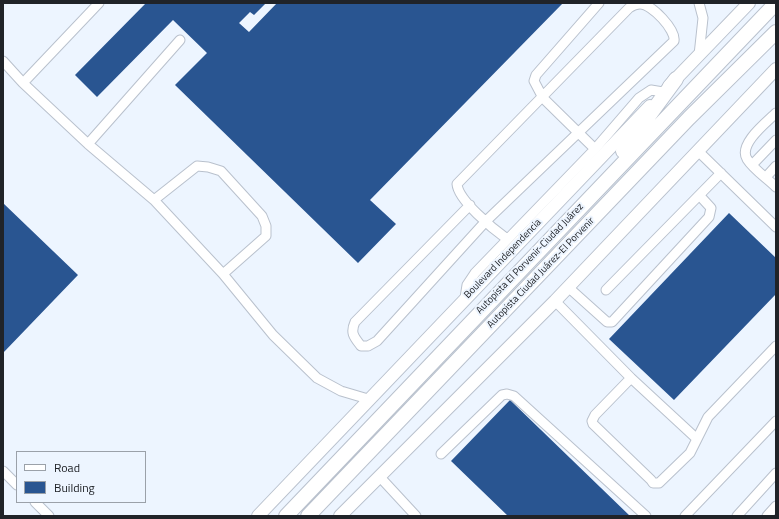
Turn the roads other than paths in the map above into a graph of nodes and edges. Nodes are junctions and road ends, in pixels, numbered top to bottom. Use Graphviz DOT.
graph roads {
  1 [pos="99,3"];
  2 [pos="599,3"];
  3 [pos="699,3"];
  4 [pos="749,3"];
  5 [pos="776,3"];
  6 [pos="776,32"];
  7 [pos="180,40"];
  8 [pos="699,55"];
  9 [pos="3,61"];
  10 [pos="776,68"];
  11 [pos="676,79"];
  12 [pos="23,83"];
  13 [pos="663,92"];
  14 [pos="543,98"];
  15 [pos="776,113"];
  16 [pos="578,132"];
  17 [pos="776,140"];
  18 [pos="88,144"];
  19 [pos="595,149"];
  20 [pos="698,151"];
  21 [pos="752,165"];
  22 [pos="776,166"];
  23 [pos="722,173"];
  24 [pos="766,177"];
  25 [pos="776,187"];
  26 [pos="590,196"];
  27 [pos="700,196"];
  28 [pos="554,199"];
  29 [pos="154,200"];
  30 [pos="470,205"];
  31 [pos="486,221"];
  32 [pos="776,227"];
  33 [pos="507,239"];
  34 [pos="223,274"];
  35 [pos="568,287"];
  36 [pos="606,290"];
  37 [pos="465,298"];
  38 [pos="555,301"];
  39 [pos="776,346"];
  40 [pos="631,378"];
  41 [pos="368,399"];
  42 [pos="776,421"];
  43 [pos="697,440"];
  44 [pos="441,454"];
  45 [pos="3,471"];
  46 [pos="776,473"];
  47 [pos="379,476"];
  48 [pos="16,484"];
  49 [pos="35,503"];
  50 [pos="776,506"];
  51 [pos="49,516"];
  52 [pos="258,516"];
  53 [pos="286,516"];
  54 [pos="308,516"];
  55 [pos="340,516"];
  56 [pos="416,516"];
  57 [pos="646,516"];
  58 [pos="686,516"];
  59 [pos="737,516"];
  60 [pos="766,516"];
  1 -- 12 [label="street"];
  2 -- 14 [label="street"];
  3 -- 8 [label="street"];
  4 -- 8 [label="main road, Boulevard Independencia"];
  5 -- 26 [label="highway, Autopista El Porvenir-Ciudad Juárez"];
  6 -- 54 [label="highway, Autopista Ciudad Juárez-El Porvenir"];
  7 -- 18 [label="street"];
  8 -- 11 [label="main road, Boulevard Independencia"];
  9 -- 12 [label="street"];
  10 -- 20 [label="main road"];
  11 -- 13 [label="main road, Boulevard Independencia"];
  11 -- 26 [label="highway"];
  12 -- 18 [label="street"];
  13 -- 19 [label="street"];
  13 -- 28 [label="main road, Boulevard Independencia"];
  14 -- 16 [label="street"];
  14 -- 16 [label="street"];
  14 -- 30 [label="street"];
  15 -- 21 [label="street"];
  16 -- 19 [label="street"];
  16 -- 31 [label="street"];
  17 -- 21 [label="street"];
  18 -- 29 [label="street"];
  19 -- 28 [label="street"];
  20 -- 23 [label="street"];
  20 -- 35 [label="main road"];
  21 -- 24 [label="street"];
  22 -- 24 [label="street"];
  23 -- 27 [label="street"];
  23 -- 32 [label="street"];
  24 -- 25 [label="street"];
  26 -- 53 [label="highway, Autopista El Porvenir-Ciudad Juárez"];
  27 -- 35 [label="street"];
  27 -- 36 [label="street"];
  28 -- 33 [label="street"];
  28 -- 37 [label="main road, Boulevard Independencia"];
  29 -- 34 [label="street"];
  29 -- 34 [label="street"];
  30 -- 31 [label="street"];
  30 -- 31 [label="street"];
  31 -- 33 [label="street"];
  33 -- 37 [label="street"];
  34 -- 41 [label="street"];
  35 -- 38 [label="main road"];
  37 -- 41 [label="main road, Boulevard Independencia"];
  38 -- 40 [label="street"];
  38 -- 47 [label="main road"];
  39 -- 43 [label="street"];
  40 -- 43 [label="street"];
  40 -- 43 [label="street"];
  41 -- 52 [label="main road, Boulevard Independencia"];
  42 -- 58 [label="street"];
  44 -- 57 [label="street"];
  45 -- 48 [label="street"];
  46 -- 59 [label="street"];
  47 -- 55 [label="main road"];
  47 -- 56 [label="street"];
  49 -- 51 [label="street"];
  50 -- 60 [label="street"];
}
